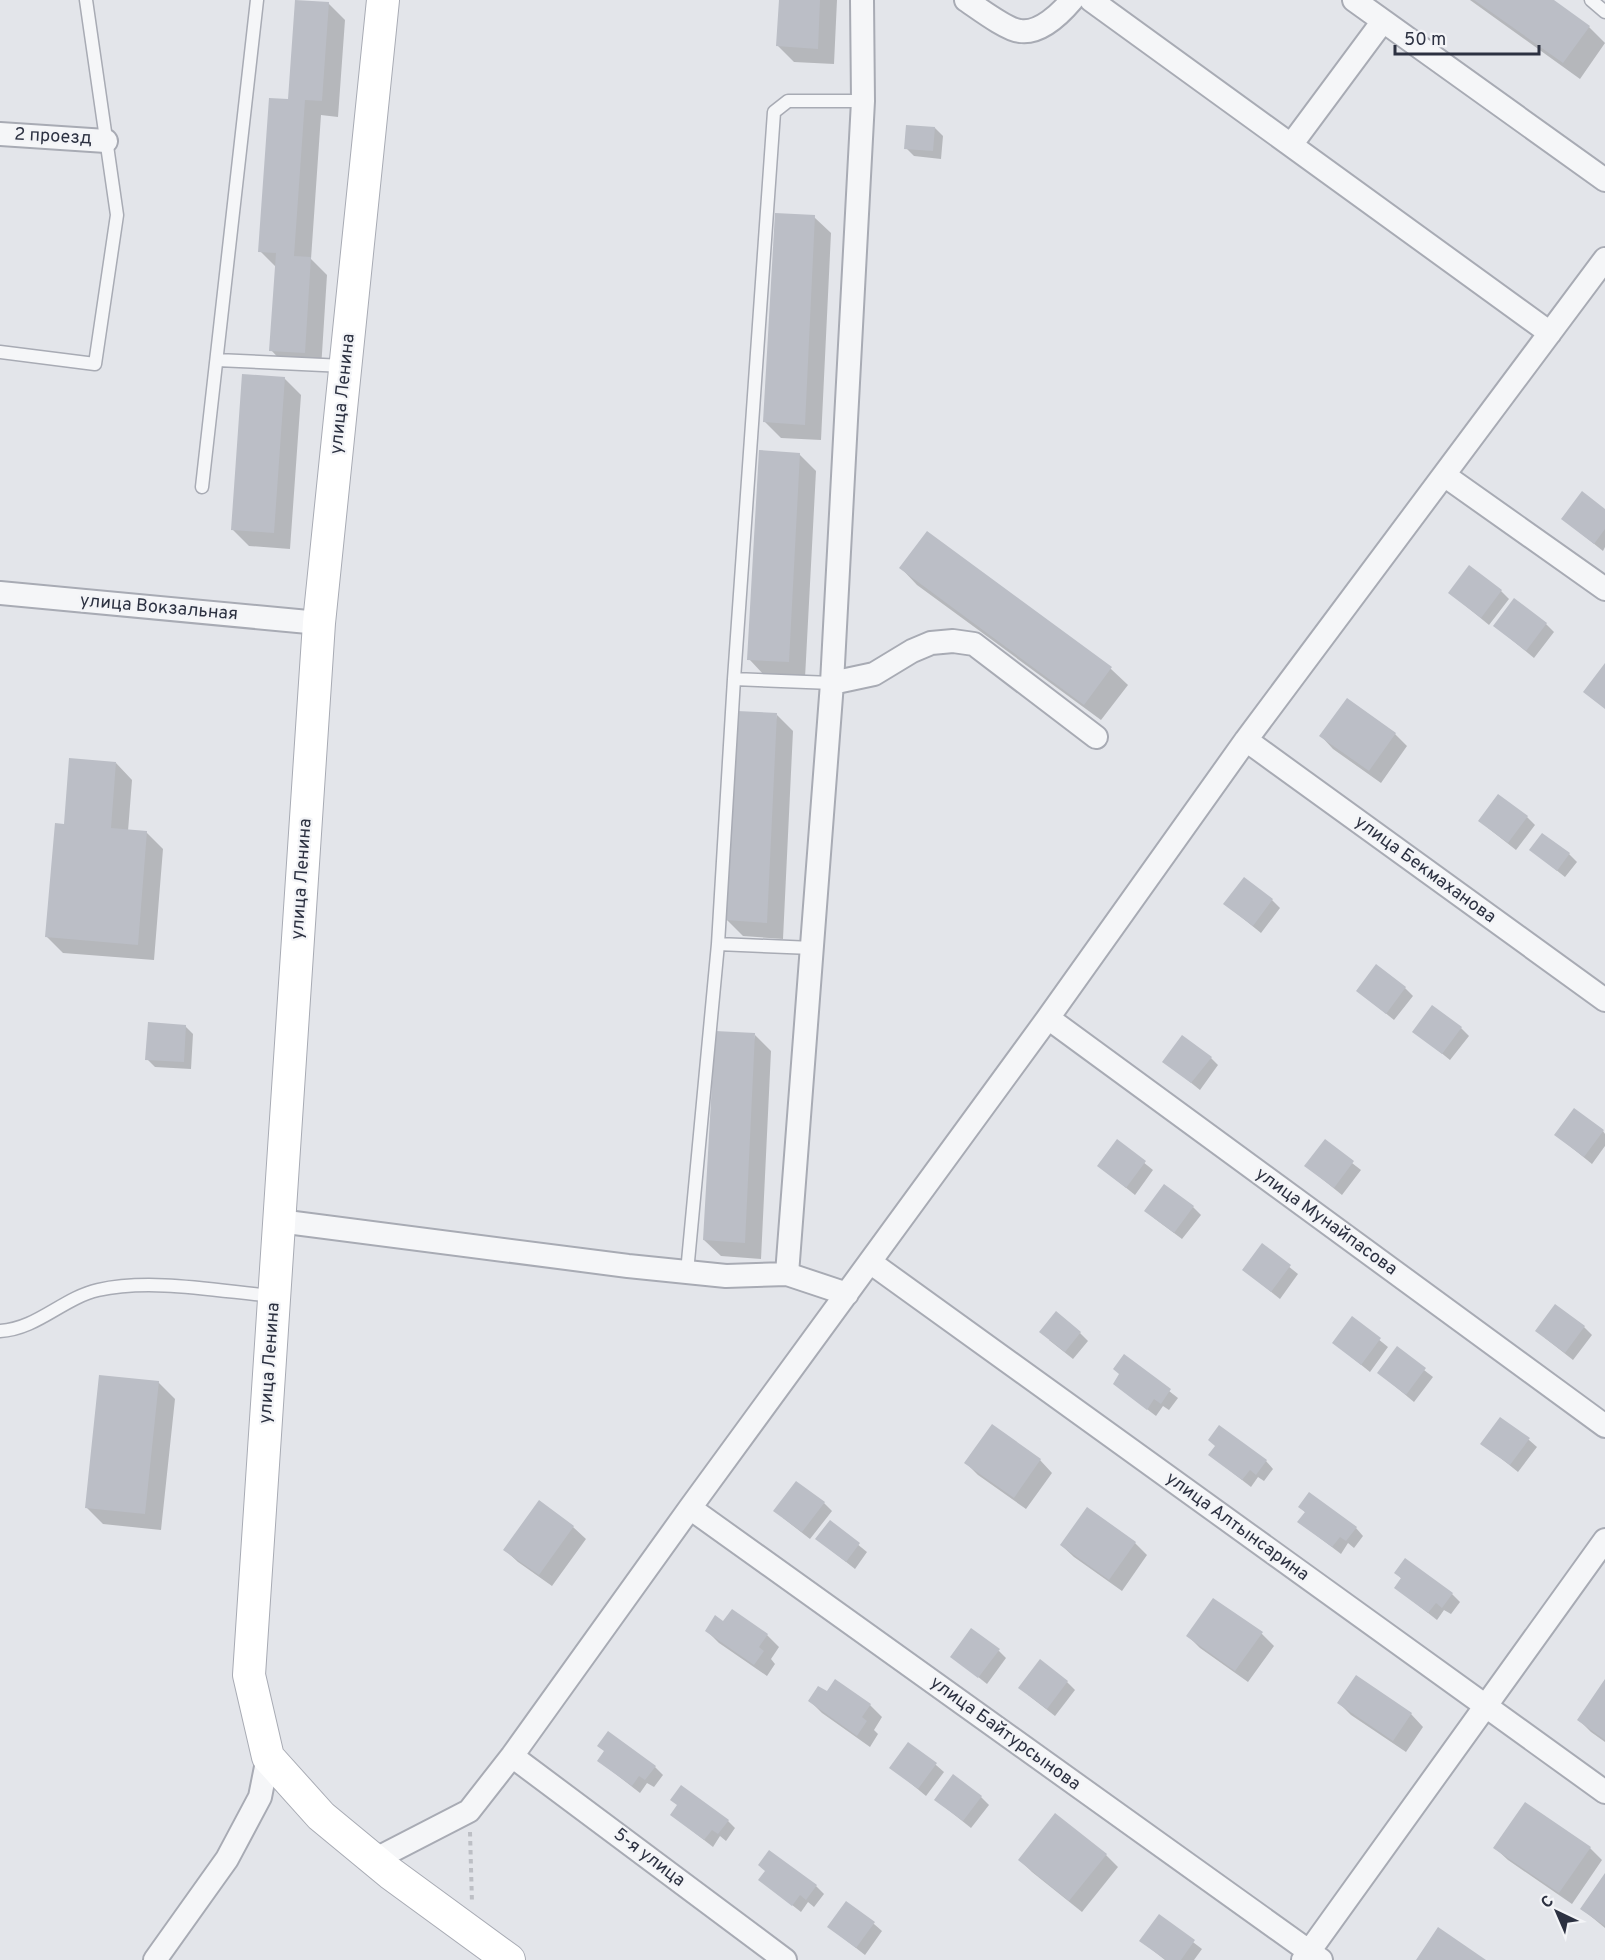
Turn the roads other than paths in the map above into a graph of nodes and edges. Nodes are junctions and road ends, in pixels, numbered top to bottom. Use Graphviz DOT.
graph roads {
  1 [pos="86,0"];
  2 [pos="257,0"];
  3 [pos="383,0"];
  4 [pos="862,0"];
  5 [pos="966,0"];
  6 [pos="1072,0"];
  7 [pos="1091,0"];
  8 [pos="1354,0"];
  9 [pos="1591,0"];
  10 [pos="1605,12"];
  11 [pos="1383,21"];
  12 [pos="863,101"];
  13 [pos="0,134"];
  14 [pos="106,141"];
  15 [pos="1291,145"];
  16 [pos="1605,180"];
  17 [pos="1605,259"];
  18 [pos="1550,333"];
  19 [pos="0,352"];
  20 [pos="217,360"];
  21 [pos="345,366"];
  22 [pos="1444,475"];
  23 [pos="202,488"];
  24 [pos="1605,589"];
  25 [pos="0,593"];
  26 [pos="319,623"];
  27 [pos="734,680"];
  28 [pos="832,683"];
  29 [pos="1096,737"];
  30 [pos="1246,740"];
  31 [pos="718,944"];
  32 [pos="812,948"];
  33 [pos="1605,1000"];
  34 [pos="1048,1018"];
  35 [pos="279,1221"];
  36 [pos="870,1262"];
  37 [pos="687,1272"];
  38 [pos="787,1274"];
  39 [pos="847,1294"];
  40 [pos="274,1297"];
  41 [pos="0,1331"];
  42 [pos="1605,1426"];
  43 [pos="690,1508"];
  44 [pos="1605,1540"];
  45 [pos="1486,1706"];
  46 [pos="512,1756"];
  47 [pos="268,1757"];
  48 [pos="1605,1792"];
  49 [pos="374,1860"];
  50 [pos="1311,1957"];
  51 [pos="504,1959"];
  52 [pos="155,1960"];
  53 [pos="785,1960"];
  1 -- 14 [label="lane"];
  2 -- 20 [label="lane"];
  3 -- 21 [label="street, улица Ленина"];
  4 -- 12 [label="street"];
  5 -- 6 [label="street"];
  7 -- 15 [label="street"];
  8 -- 11 [label="street"];
  9 -- 10 [label="lane"];
  11 -- 15 [label="street"];
  11 -- 16 [label="street"];
  12 -- 27 [label="lane"];
  12 -- 28 [label="street"];
  13 -- 14 [label="street, 2 проезд"];
  14 -- 19 [label="lane"];
  15 -- 18 [label="street"];
  17 -- 18 [label="street"];
  18 -- 22 [label="street"];
  20 -- 21 [label="lane"];
  20 -- 23 [label="lane"];
  21 -- 26 [label="street, улица Ленина"];
  22 -- 24 [label="street"];
  22 -- 30 [label="street"];
  25 -- 26 [label="street, улица Вокзальная"];
  26 -- 35 [label="street, улица Ленина"];
  27 -- 28 [label="lane"];
  27 -- 31 [label="lane"];
  28 -- 29 [label="street"];
  28 -- 32 [label="street"];
  30 -- 33 [label="street, улица Бекмаханова"];
  30 -- 34 [label="street"];
  31 -- 32 [label="lane"];
  31 -- 37 [label="lane"];
  32 -- 38 [label="street"];
  34 -- 36 [label="street"];
  34 -- 42 [label="street, улица Мунайпасова"];
  35 -- 37 [label="street"];
  35 -- 40 [label="street, улица Ленина"];
  36 -- 39 [label="street"];
  36 -- 45 [label="street, улица Алтынсарина"];
  37 -- 38 [label="street"];
  38 -- 39 [label="street"];
  39 -- 43 [label="street"];
  40 -- 41 [label="lane"];
  40 -- 47 [label="street, улица Ленина"];
  43 -- 46 [label="street"];
  43 -- 50 [label="street, улица Байтурсынова"];
  44 -- 45 [label="street"];
  45 -- 48 [label="street, улица Алтынсарина"];
  45 -- 50 [label="street"];
  46 -- 49 [label="street"];
  46 -- 53 [label="street, 5-я улица"];
  47 -- 49 [label="street"];
  47 -- 52 [label="street"];
  49 -- 51 [label="street"];
}
